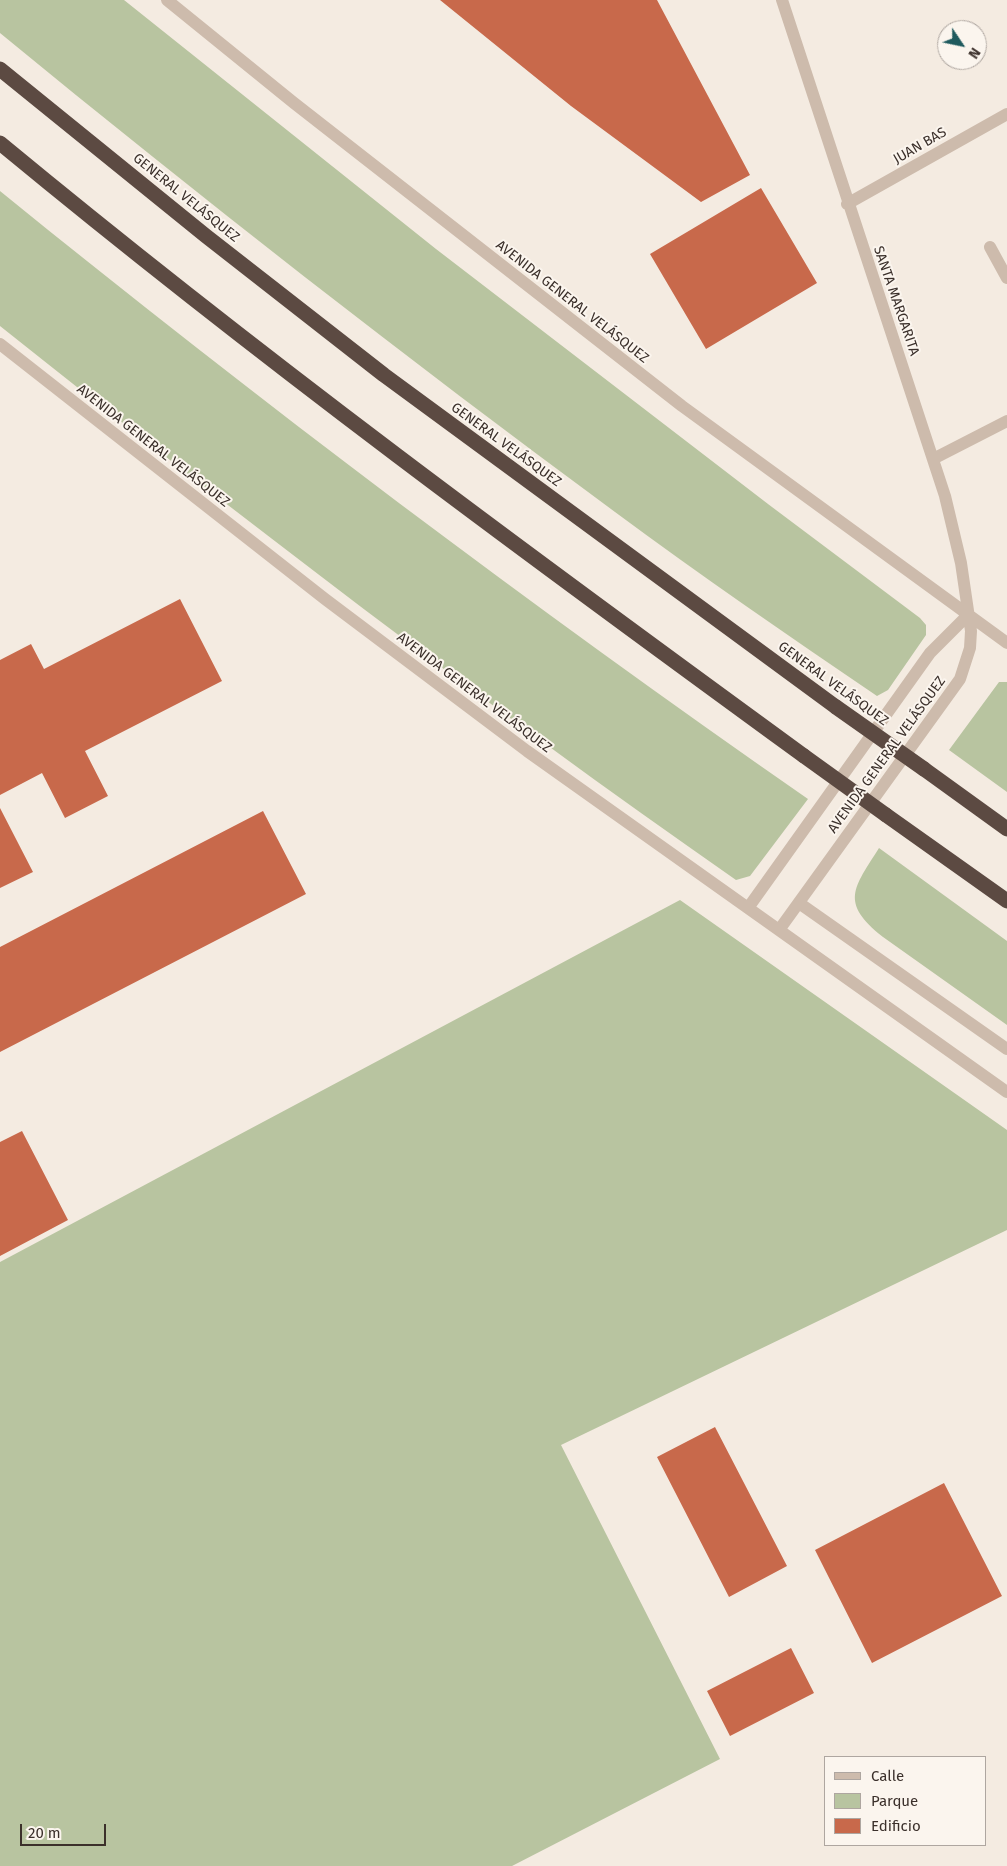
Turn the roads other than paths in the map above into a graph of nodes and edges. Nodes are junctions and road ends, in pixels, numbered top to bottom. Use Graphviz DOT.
graph roads {
  1 [pos="167,0"];
  2 [pos="782,0"];
  3 [pos="0,68"];
  4 [pos="1007,114"];
  5 [pos="0,143"];
  6 [pos="847,204"];
  7 [pos="990,247"];
  8 [pos="1007,278"];
  9 [pos="0,344"];
  10 [pos="1007,421"];
  11 [pos="933,459"];
  12 [pos="968,615"];
  13 [pos="1007,643"];
  14 [pos="1007,829"];
  15 [pos="1007,901"];
  16 [pos="799,902"];
  17 [pos="748,908"];
  18 [pos="779,930"];
  19 [pos="1007,1048"];
  20 [pos="1007,1092"];
  1 -- 12 [label="street, AVENIDA GENERAL VELÁSQUEZ"];
  2 -- 6 [label="street, SANTA MARGARITA"];
  3 -- 14 [label="highway, GENERAL VELÁSQUEZ, bridge"];
  4 -- 6 [label="street, JUAN BAS"];
  5 -- 15 [label="highway, bridge"];
  6 -- 11 [label="street, SANTA MARGARITA"];
  7 -- 8 [label="street"];
  9 -- 17 [label="street, AVENIDA GENERAL VELÁSQUEZ"];
  10 -- 11 [label="street"];
  11 -- 12 [label="street, SANTA MARGARITA"];
  12 -- 13 [label="street, AVENIDA GENERAL VELÁSQUEZ"];
  12 -- 16 [label="street, AVENIDA GENERAL VELÁSQUEZ"];
  12 -- 17 [label="street, AVENIDA GENERAL VELÁSQUEZ"];
  16 -- 18 [label="street, AVENIDA GENERAL VELÁSQUEZ"];
  16 -- 19 [label="street"];
  17 -- 18 [label="street, AVENIDA GENERAL VELÁSQUEZ"];
  18 -- 20 [label="street, AVENIDA GENERAL VELÁSQUEZ"];
}
